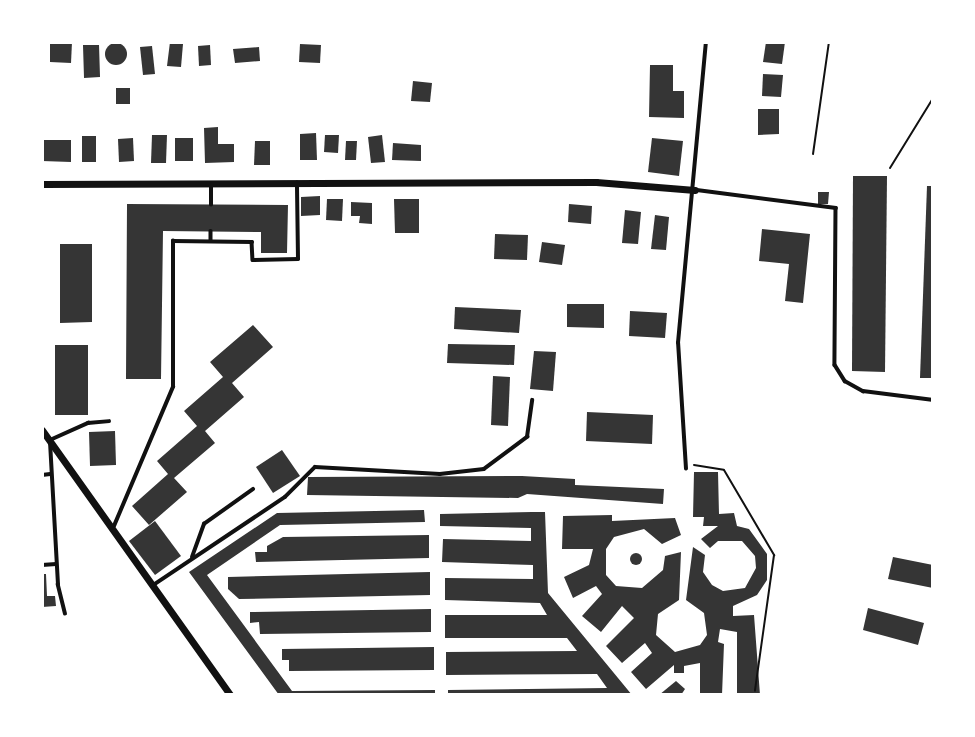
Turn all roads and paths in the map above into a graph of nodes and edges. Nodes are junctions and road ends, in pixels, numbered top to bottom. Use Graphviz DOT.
graph roads {
  1 [pos="706,42"];
  2 [pos="829,42"];
  3 [pos="933,98"];
  4 [pos="813,154"];
  5 [pos="890,168"];
  6 [pos="297,183"];
  7 [pos="42,184"];
  8 [pos="211,184"];
  9 [pos="695,190"];
  10 [pos="211,205"];
  11 [pos="211,232"];
  12 [pos="211,241"];
  13 [pos="532,400"];
  14 [pos="933,400"];
  15 [pos="108,421"];
  16 [pos="45,435"];
  17 [pos="686,467"];
  18 [pos="50,474"];
  19 [pos="42,475"];
  20 [pos="253,489"];
  21 [pos="114,526"];
  22 [pos="192,559"];
  23 [pos="57,564"];
  24 [pos="42,565"];
  25 [pos="155,584"];
  26 [pos="65,614"];
  27 [pos="755,691"];
  28 [pos="230,695"];
  1 -- 9 [label="lane"];
  2 -- 4 [label="path"];
  3 -- 5 [label="path"];
  6 -- 8 [label="street"];
  6 -- 9 [label="street"];
  6 -- 12 [label="lane"];
  7 -- 8 [label="street"];
  8 -- 10 [label="lane"];
  9 -- 14 [label="lane"];
  9 -- 17 [label="lane"];
  11 -- 12 [label="lane"];
  12 -- 21 [label="lane"];
  13 -- 22 [label="lane"];
  15 -- 16 [label="lane"];
  16 -- 18 [label="lane"];
  16 -- 21 [label="street"];
  17 -- 27 [label="path"];
  18 -- 19 [label="lane"];
  18 -- 23 [label="lane"];
  20 -- 22 [label="lane"];
  21 -- 25 [label="street"];
  22 -- 25 [label="lane"];
  23 -- 24 [label="lane"];
  23 -- 26 [label="lane"];
  25 -- 28 [label="street"];
}
